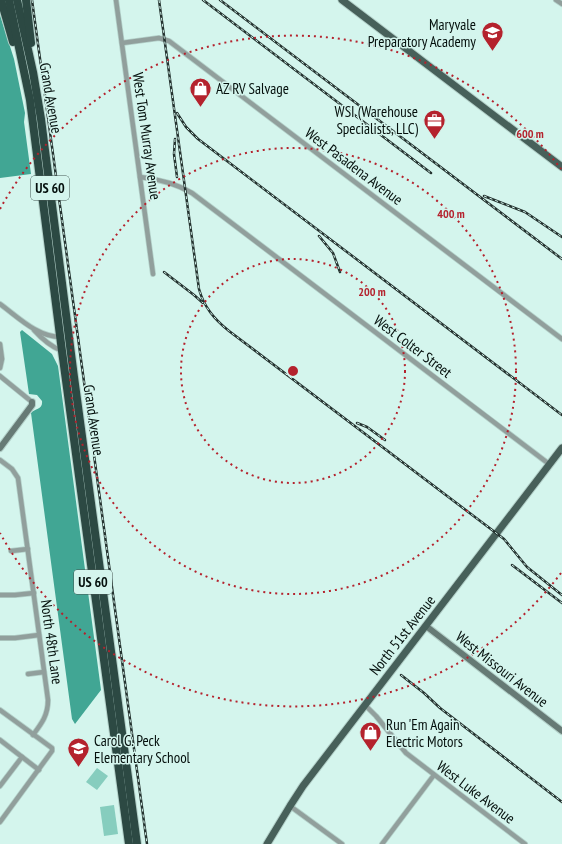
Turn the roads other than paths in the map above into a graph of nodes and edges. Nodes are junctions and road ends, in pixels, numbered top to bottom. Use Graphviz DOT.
graph roads {
  1 [pos="1,0"];
  2 [pos="9,0"];
  3 [pos="17,0"];
  4 [pos="26,0"];
  5 [pos="116,0"];
  6 [pos="342,0"];
  7 [pos="556,0"];
  8 [pos="562,4"];
  9 [pos="122,43"];
  10 [pos="29,73"];
  11 [pos="562,167"];
  12 [pos="140,177"];
  13 [pos="153,274"];
  14 [pos="0,304"];
  15 [pos="33,329"];
  16 [pos="61,337"];
  17 [pos="562,339"];
  18 [pos="0,344"];
  19 [pos="62,351"];
  20 [pos="0,368"];
  21 [pos="0,376"];
  22 [pos="74,377"];
  23 [pos="32,402"];
  24 [pos="0,448"];
  25 [pos="562,448"];
  26 [pos="0,460"];
  27 [pos="549,464"];
  28 [pos="28,548"];
  29 [pos="11,551"];
  30 [pos="34,593"];
  31 [pos="0,595"];
  32 [pos="426,626"];
  33 [pos="39,635"];
  34 [pos="0,638"];
  35 [pos="44,672"];
  36 [pos="28,674"];
  37 [pos="365,705"];
  38 [pos="0,710"];
  39 [pos="562,731"];
  40 [pos="33,735"];
  41 [pos="0,740"];
  42 [pos="22,757"];
  43 [pos="39,770"];
  44 [pos="434,775"];
  45 [pos="0,786"];
  46 [pos="290,806"];
  47 [pos="0,822"];
  48 [pos="266,843"];
  49 [pos="129,844"];
  50 [pos="137,844"];
  51 [pos="342,844"];
  52 [pos="382,844"];
  53 [pos="525,844"];
  1 -- 10 [label="highway"];
  2 -- 10 [label="highway, Grand Avenue / US 60"];
  3 -- 10 [label="highway, Grand Avenue / US 60"];
  4 -- 10 [label="highway"];
  5 -- 9 [label="street, West Tom Murray Avenue"];
  6 -- 11 [label="main road"];
  7 -- 8 [label="street"];
  9 -- 12 [label="street, West Tom Murray Avenue"];
  9 -- 17 [label="street, West Pasadena Avenue"];
  10 -- 16 [label="highway, Grand Avenue / US 60"];
  10 -- 22 [label="highway, Grand Avenue / US 60"];
  12 -- 13 [label="street, West Tom Murray Avenue"];
  12 -- 27 [label="street, West Colter Street"];
  14 -- 15 [label="street"];
  15 -- 16 [label="street"];
  15 -- 19 [label="street"];
  16 -- 19 [label="highway, Grand Avenue / US 60"];
  16 -- 22 [label="highway"];
  18 -- 20 [label="street"];
  19 -- 49 [label="highway, Grand Avenue / US 60"];
  21 -- 23 [label="street"];
  22 -- 50 [label="highway, Grand Avenue / US 60"];
  23 -- 24 [label="street"];
  25 -- 27 [label="main road, North 51st Avenue"];
  26 -- 28 [label="street, North 48th Lane"];
  27 -- 32 [label="main road, North 51st Avenue"];
  28 -- 29 [label="street"];
  28 -- 30 [label="street, North 48th Lane"];
  30 -- 31 [label="street"];
  30 -- 33 [label="street, North 48th Lane"];
  32 -- 37 [label="main road, North 51st Avenue"];
  32 -- 39 [label="street, West Missouri Avenue"];
  33 -- 34 [label="street"];
  33 -- 35 [label="street, North 48th Lane"];
  35 -- 36 [label="street"];
  35 -- 40 [label="street, North 48th Lane"];
  37 -- 44 [label="street, West Luke Avenue"];
  37 -- 46 [label="main road, North 51st Avenue"];
  38 -- 40 [label="street"];
  40 -- 43 [label="street"];
  41 -- 42 [label="street"];
  42 -- 43 [label="street"];
  42 -- 45 [label="street"];
  43 -- 47 [label="street"];
  44 -- 52 [label="street"];
  44 -- 53 [label="street, West Luke Avenue"];
  46 -- 48 [label="main road, North 51st Avenue"];
  46 -- 51 [label="street"];
}
